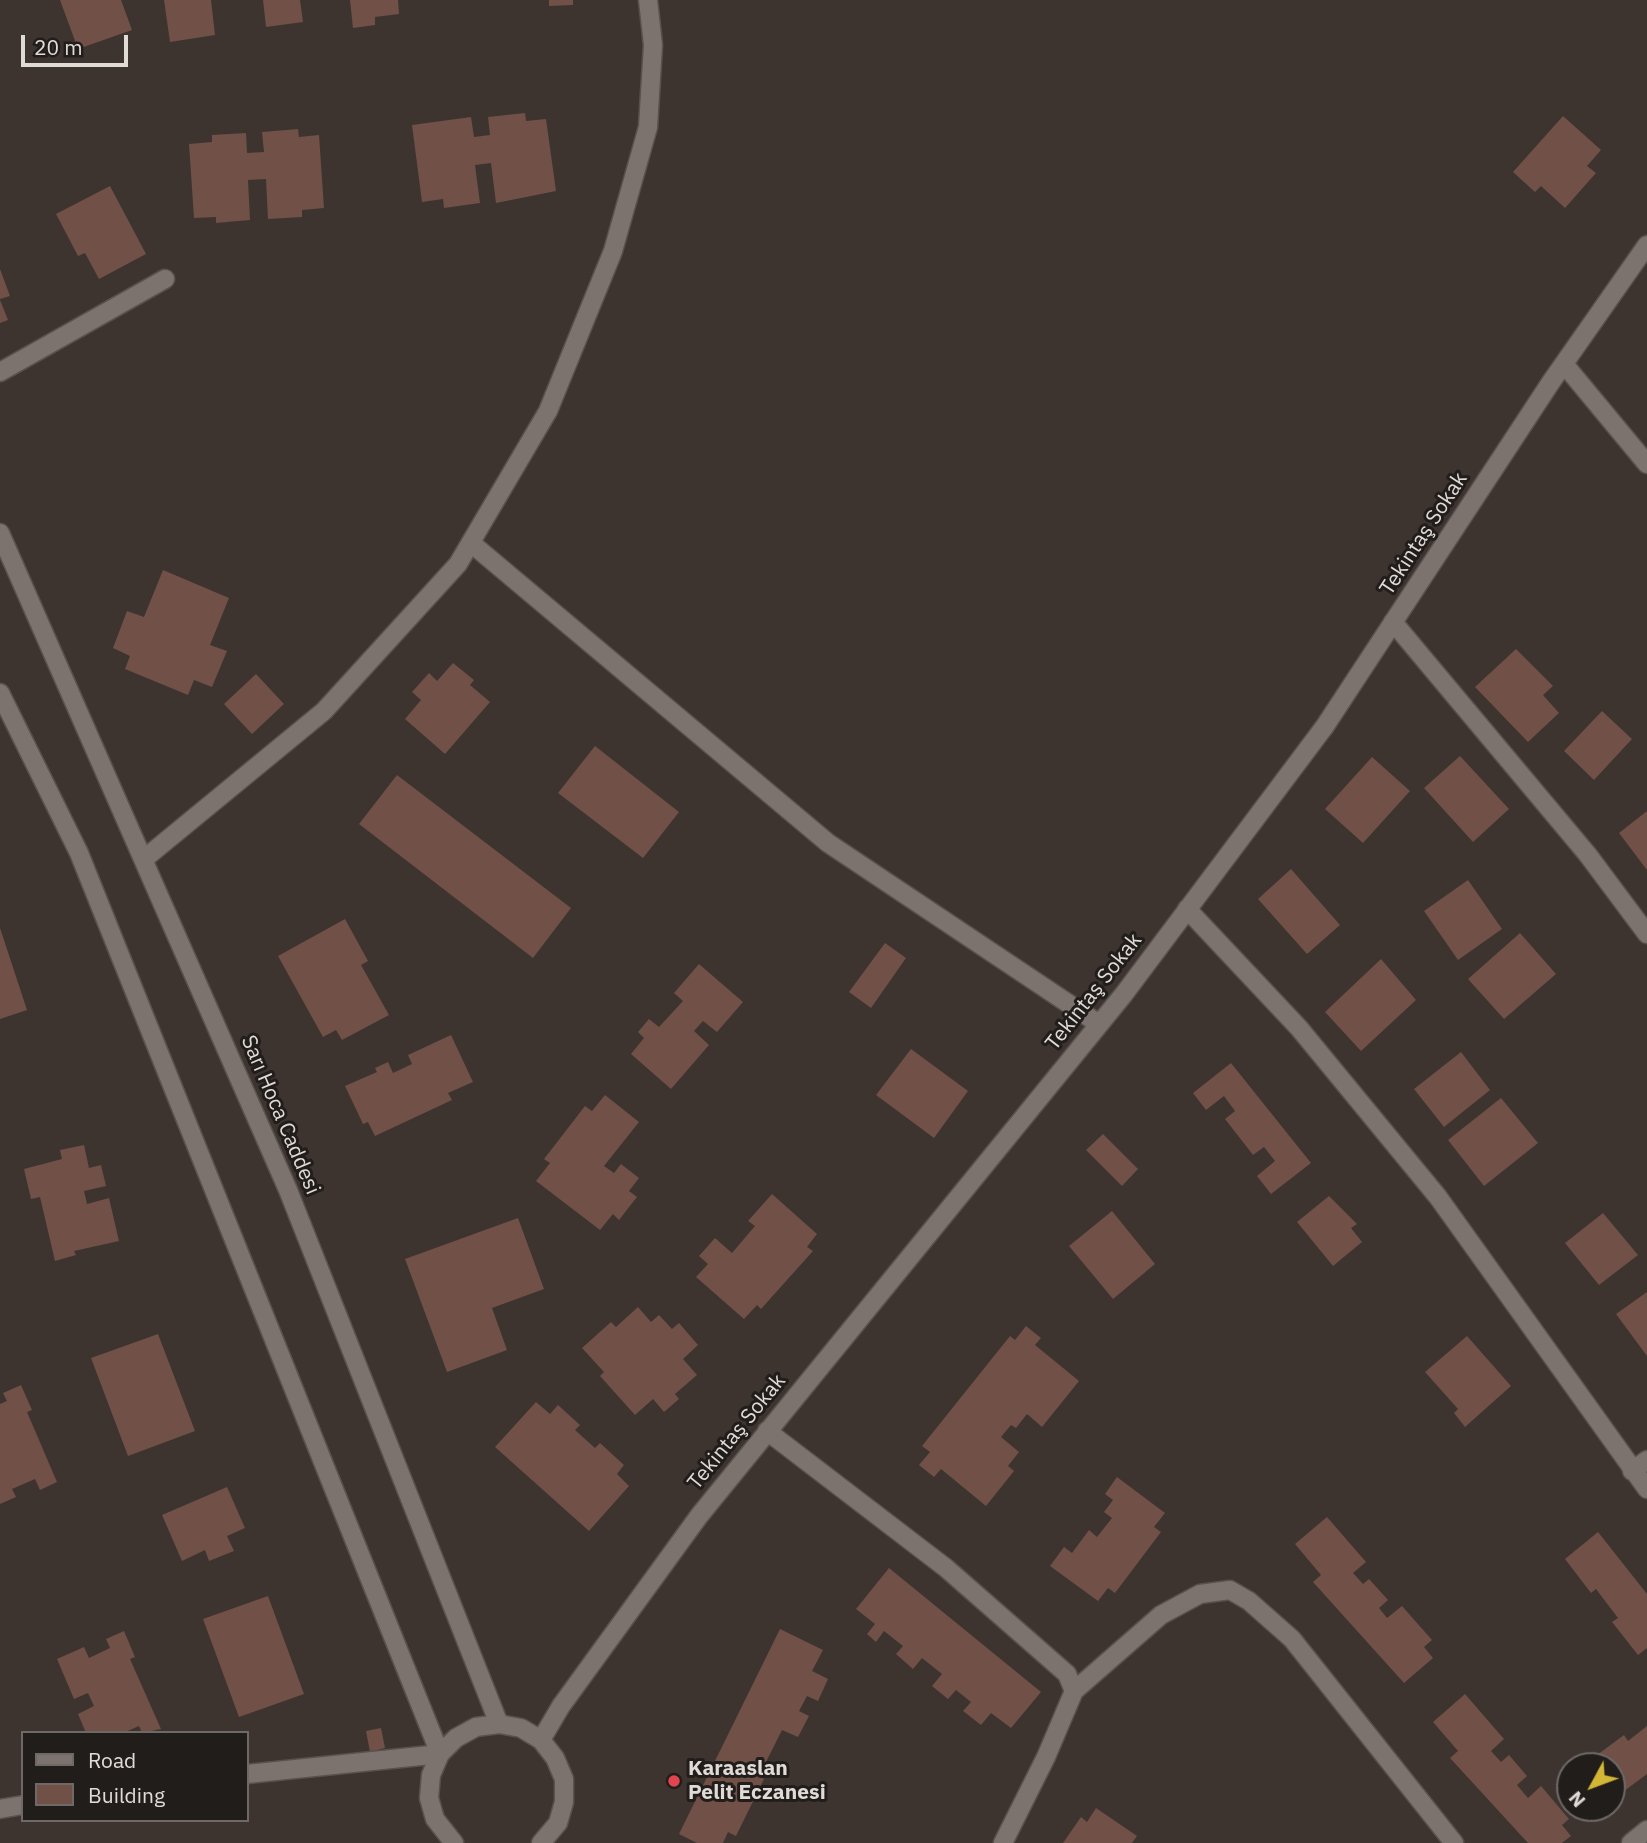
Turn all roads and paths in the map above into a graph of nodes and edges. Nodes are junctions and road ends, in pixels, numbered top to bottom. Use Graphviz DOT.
graph roads {
  1 [pos="648,0"];
  2 [pos="1647,245"];
  3 [pos="165,279"];
  4 [pos="1564,364"];
  5 [pos="0,372"];
  6 [pos="1647,464"];
  7 [pos="0,533"];
  8 [pos="471,543"];
  9 [pos="1393,622"];
  10 [pos="0,693"];
  11 [pos="5,713"];
  12 [pos="144,859"];
  13 [pos="1187,909"];
  14 [pos="1647,934"];
  15 [pos="1099,1024"];
  16 [pos="767,1431"];
  17 [pos="1647,1460"];
  18 [pos="1632,1471"];
  19 [pos="1647,1489"];
  20 [pos="1074,1691"];
  21 [pos="499,1724"];
  22 [pos="541,1740"];
  23 [pos="440,1754"];
  24 [pos="248,1774"];
  25 [pos="21,1805"];
  26 [pos="0,1809"];
  27 [pos="1647,1830"];
  28 [pos="544,1842"];
  29 [pos="454,1843"];
  30 [pos="1003,1843"];
  31 [pos="1454,1843"];
  32 [pos="1631,1843"];
  1 -- 8 [label="street"];
  2 -- 4 [label="street, Tekintaş Sokak"];
  3 -- 5 [label="street"];
  4 -- 6 [label="street"];
  4 -- 9 [label="street, Tekintaş Sokak"];
  7 -- 12 [label="street, Sarı Hoca Caddesi"];
  8 -- 12 [label="street"];
  8 -- 15 [label="street"];
  9 -- 13 [label="street, Tekintaş Sokak"];
  9 -- 14 [label="street"];
  10 -- 11 [label="street"];
  11 -- 23 [label="street"];
  12 -- 21 [label="street, Sarı Hoca Caddesi"];
  13 -- 15 [label="street, Tekintaş Sokak"];
  13 -- 18 [label="street"];
  15 -- 16 [label="street, Tekintaş Sokak"];
  16 -- 20 [label="street"];
  16 -- 22 [label="street, Tekintaş Sokak"];
  17 -- 18 [label="street"];
  18 -- 19 [label="street"];
  20 -- 30 [label="street"];
  20 -- 31 [label="street"];
  21 -- 22 [label="street"];
  21 -- 23 [label="street"];
  22 -- 28 [label="street"];
  23 -- 24 [label="street"];
  23 -- 29 [label="street"];
  25 -- 26 [label="street"];
  27 -- 32 [label="street"];
}
